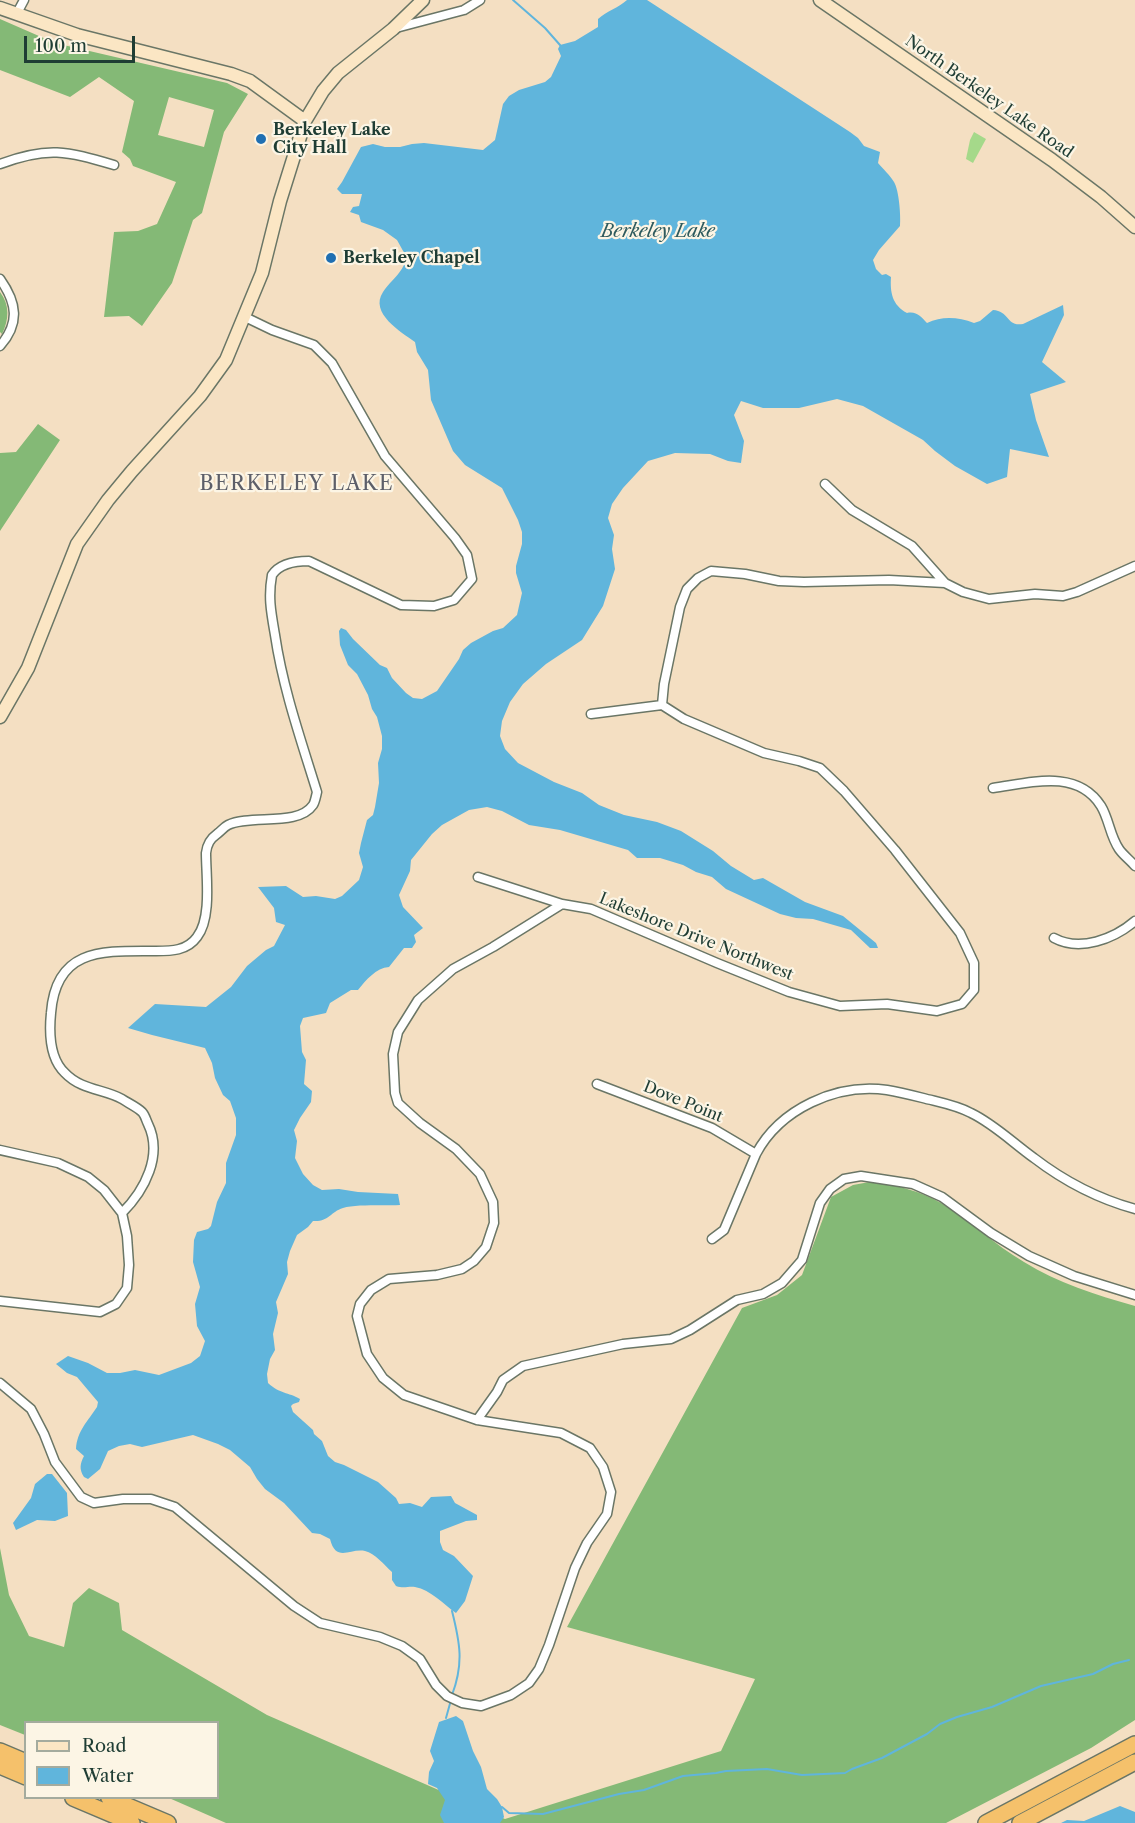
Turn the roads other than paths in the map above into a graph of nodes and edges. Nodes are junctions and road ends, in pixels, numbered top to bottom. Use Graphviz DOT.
graph roads {
  1 [pos="24,0"];
  2 [pos="423,0"];
  3 [pos="480,0"];
  4 [pos="820,0"];
  5 [pos="0,8"];
  6 [pos="16,15"];
  7 [pos="393,29"];
  8 [pos="305,121"];
  9 [pos="0,164"];
  10 [pos="114,165"];
  11 [pos="1135,227"];
  12 [pos="0,279"];
  13 [pos="245,317"];
  14 [pos="0,346"];
  15 [pos="825,484"];
  16 [pos="1135,566"];
  17 [pos="945,583"];
  18 [pos="662,705"];
  19 [pos="591,714"];
  20 [pos="0,717"];
  21 [pos="993,788"];
  22 [pos="1135,866"];
  23 [pos="478,877"];
  24 [pos="562,904"];
  25 [pos="1135,921"];
  26 [pos="1054,938"];
  27 [pos="597,1084"];
  28 [pos="0,1150"];
  29 [pos="756,1154"];
  30 [pos="1135,1209"];
  31 [pos="122,1213"];
  32 [pos="712,1239"];
  33 [pos="1135,1295"];
  34 [pos="0,1301"];
  35 [pos="0,1383"];
  36 [pos="477,1420"];
  37 [pos="1135,1744"];
  38 [pos="0,1751"];
  39 [pos="24,1761"];
  40 [pos="1135,1762"];
  41 [pos="0,1766"];
  42 [pos="24,1776"];
  43 [pos="78,1799"];
  44 [pos="114,1799"];
  45 [pos="132,1823"];
  46 [pos="168,1823"];
  47 [pos="986,1823"];
  48 [pos="1020,1823"];
  1 -- 6 [label="street"];
  2 -- 7 [label="street"];
  3 -- 7 [label="street"];
  4 -- 11 [label="street, North Berkeley Lake Road"];
  5 -- 6 [label="street"];
  6 -- 8 [label="street"];
  7 -- 8 [label="street"];
  8 -- 13 [label="street"];
  9 -- 10 [label="street"];
  12 -- 14 [label="street"];
  13 -- 20 [label="street"];
  13 -- 31 [label="street"];
  15 -- 17 [label="street"];
  16 -- 17 [label="street"];
  17 -- 18 [label="street"];
  18 -- 19 [label="street"];
  18 -- 24 [label="street, Lakeshore Drive Northwest"];
  21 -- 22 [label="street"];
  23 -- 24 [label="street, Lakeshore Drive Northwest"];
  24 -- 36 [label="street"];
  25 -- 26 [label="street"];
  27 -- 29 [label="street, Dove Point"];
  28 -- 31 [label="street"];
  29 -- 30 [label="street"];
  29 -- 32 [label="street"];
  31 -- 34 [label="street"];
  33 -- 36 [label="street"];
  35 -- 36 [label="street"];
  37 -- 47 [label="highway"];
  38 -- 39 [label="highway"];
  40 -- 48 [label="highway"];
  41 -- 42 [label="highway"];
  43 -- 45 [label="highway"];
  44 -- 46 [label="highway"];
}
